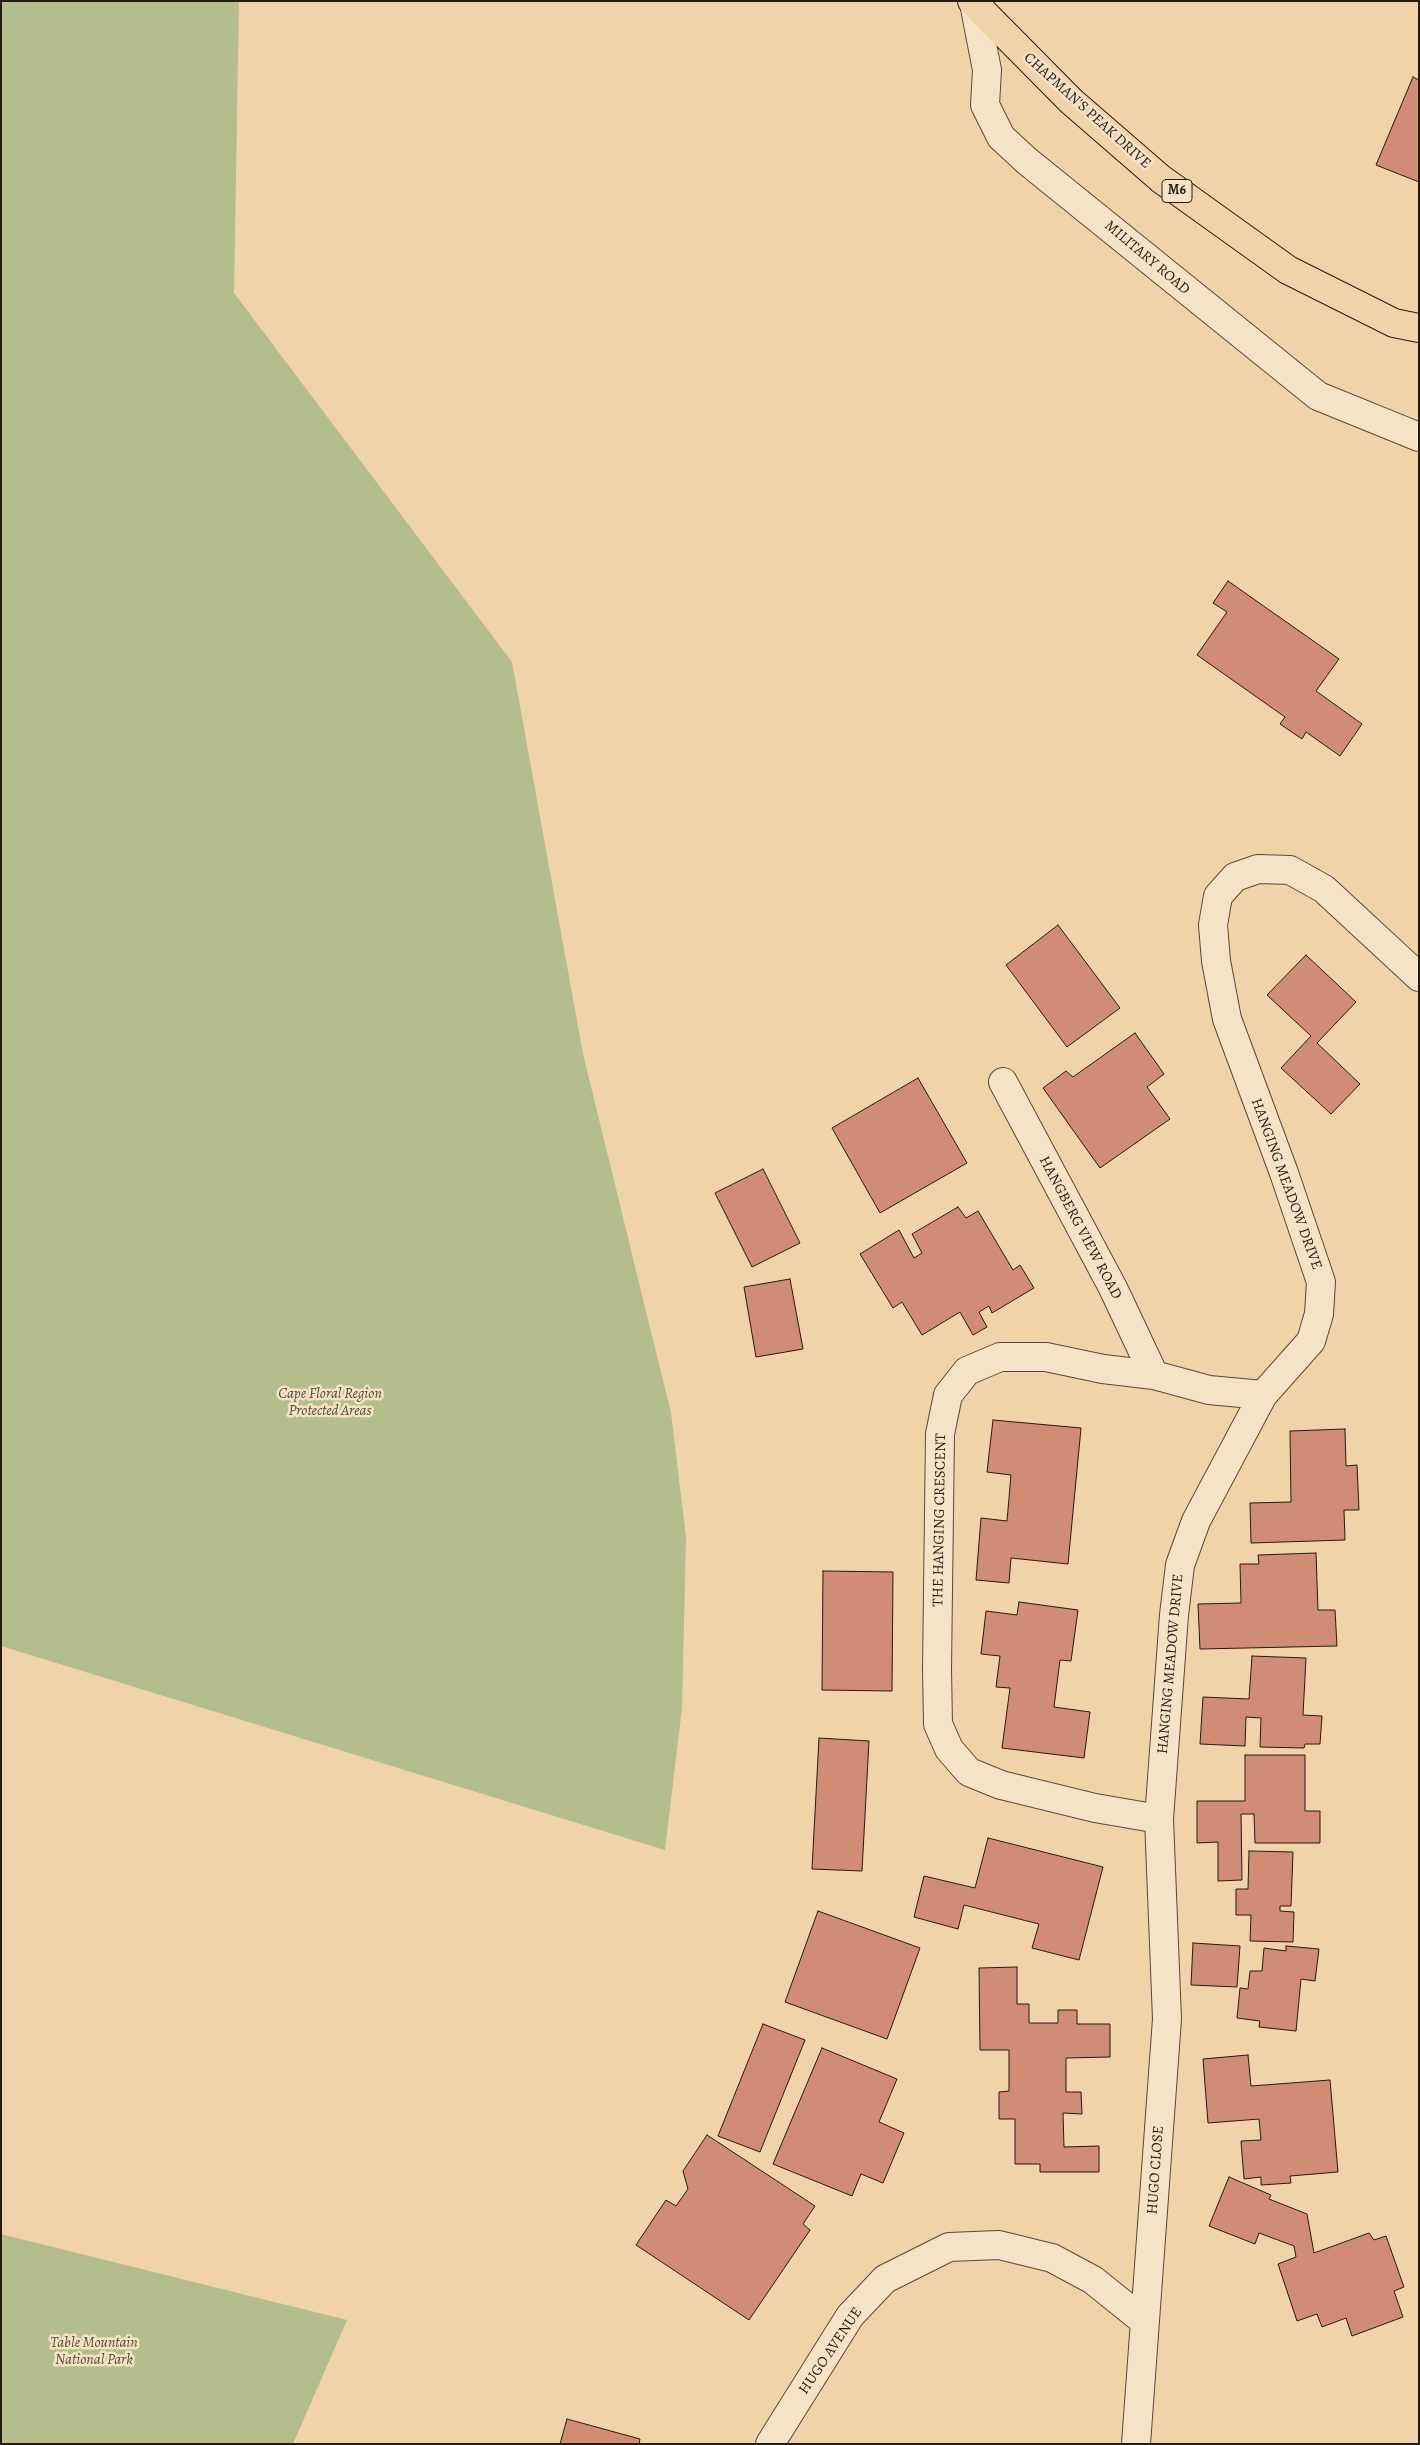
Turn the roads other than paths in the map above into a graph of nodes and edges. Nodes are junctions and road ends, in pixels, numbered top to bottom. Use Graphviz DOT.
graph roads {
  1 [pos="973,2"];
  2 [pos="1419,328"];
  3 [pos="1419,437"];
  4 [pos="1419,977"];
  5 [pos="1003,1082"];
  6 [pos="1154,1376"];
  7 [pos="1263,1395"];
  8 [pos="1159,1819"];
  9 [pos="1167,2019"];
  10 [pos="1144,2321"];
  11 [pos="770,2444"];
  12 [pos="1136,2444"];
  1 -- 2 [label="main road, CHAPMAN'S PEAK DRIVE / M6"];
  1 -- 3 [label="street, MILITARY ROAD"];
  4 -- 7 [label="street, HANGING MEADOW DRIVE"];
  5 -- 6 [label="street, HANGBERG VIEW ROAD"];
  6 -- 7 [label="street, THE HANGING CRESCENT"];
  6 -- 8 [label="street, THE HANGING CRESCENT"];
  7 -- 8 [label="street, HANGING MEADOW DRIVE"];
  8 -- 9 [label="street, HANGING MEADOW DRIVE"];
  9 -- 10 [label="street, HUGO CLOSE"];
  10 -- 11 [label="street, HUGO AVENUE"];
  10 -- 12 [label="street"];
}
